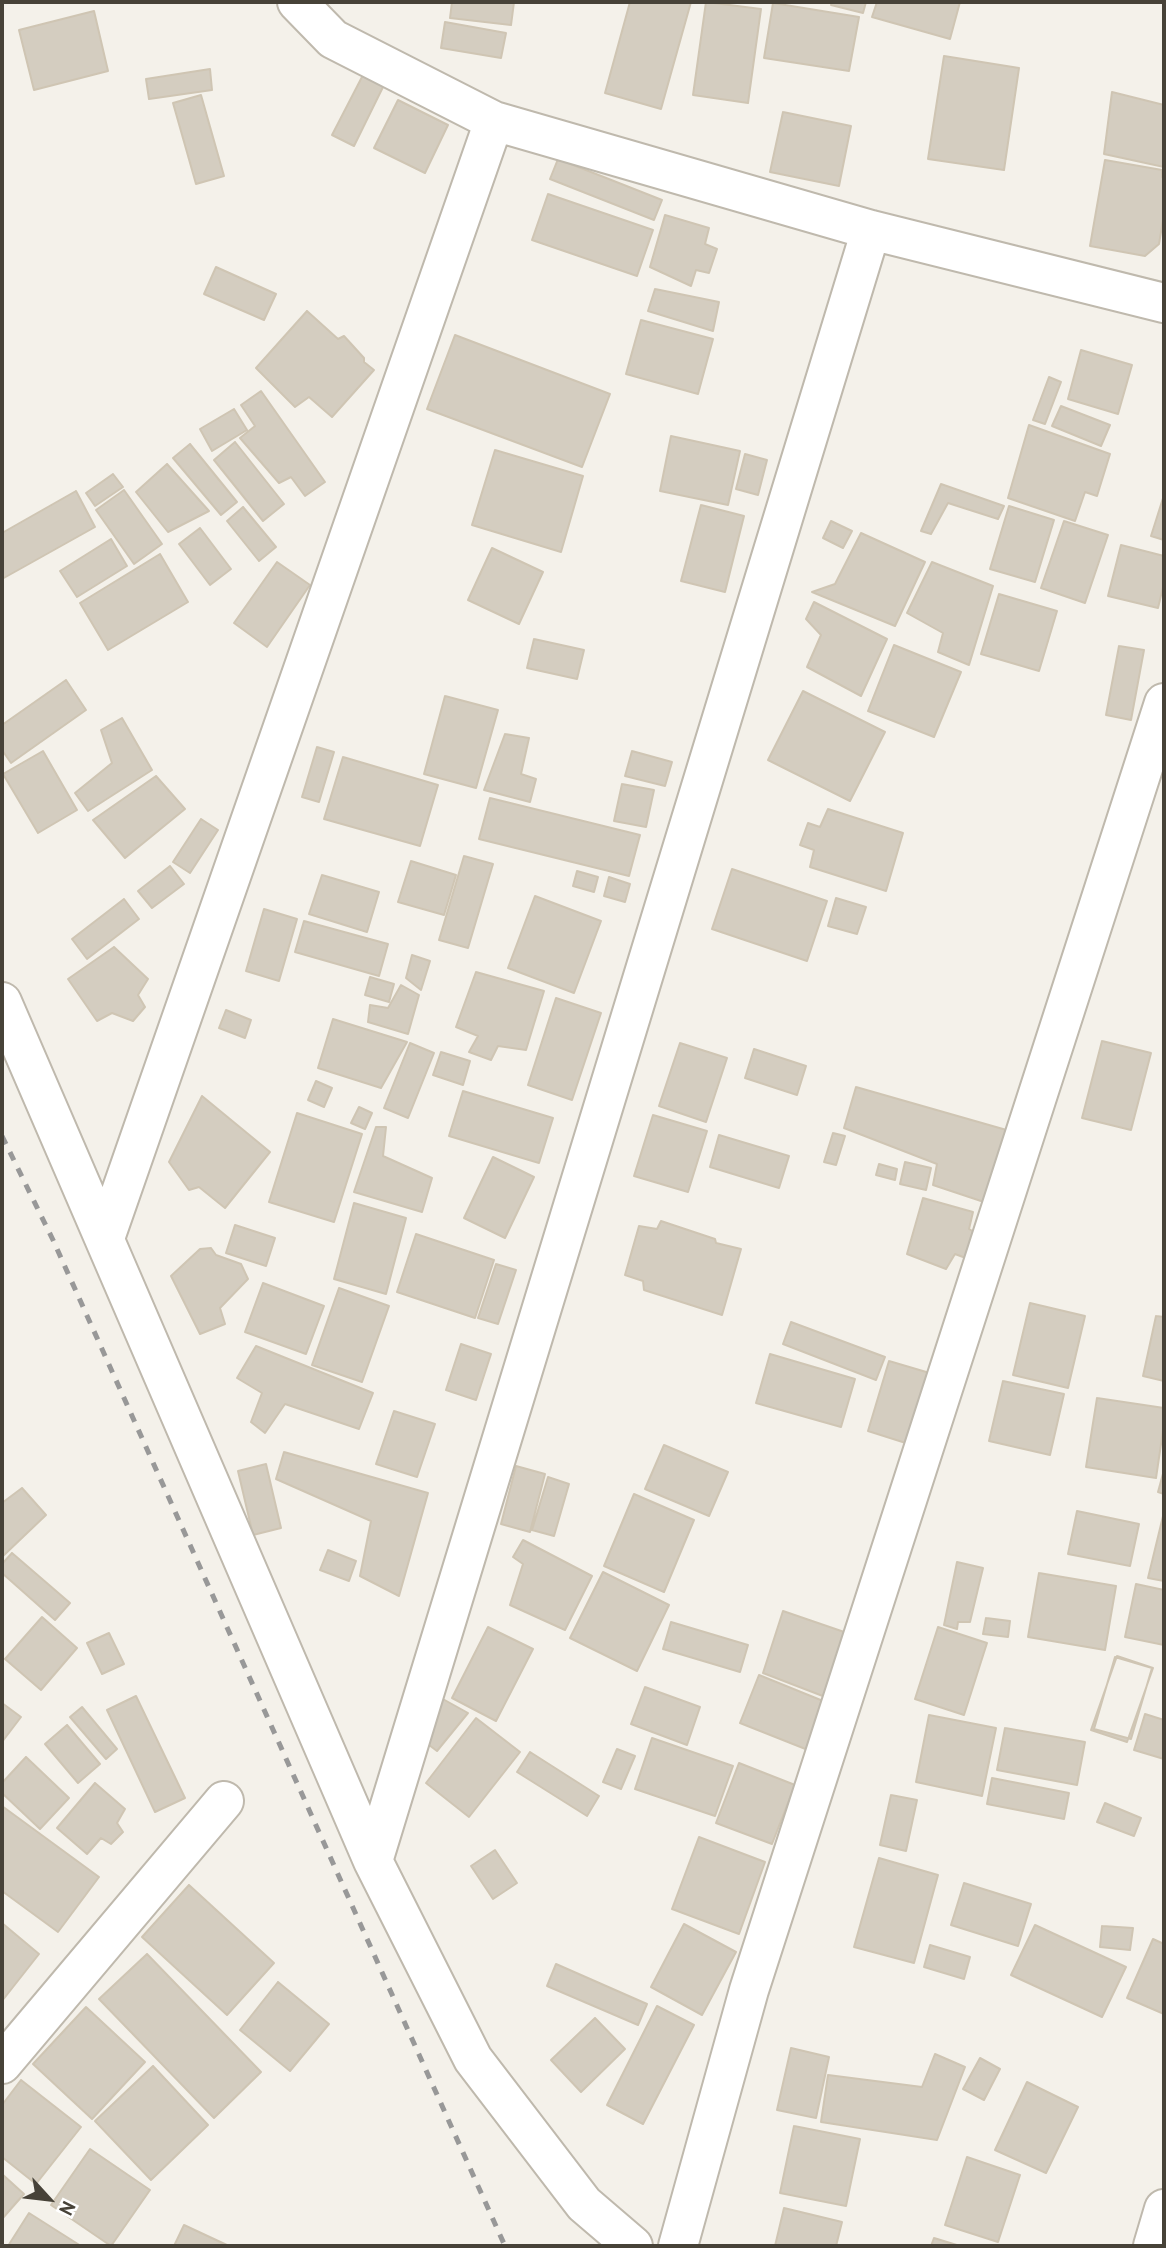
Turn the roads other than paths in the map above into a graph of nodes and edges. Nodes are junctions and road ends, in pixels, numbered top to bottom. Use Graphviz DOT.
graph roads {
  1 [pos="297,2"];
  2 [pos="494,121"];
  3 [pos="871,230"];
  4 [pos="1164,303"];
  5 [pos="1164,703"];
  6 [pos="2,1002"];
  7 [pos="105,1238"];
  8 [pos="224,1801"];
  9 [pos="373,1861"];
  10 [pos="2,2064"];
  11 [pos="1164,2209"];
  12 [pos="633,2246"];
  13 [pos="678,2246"];
  14 [pos="1153,2246"];
  1 -- 2 [label="street"];
  2 -- 3 [label="street"];
  2 -- 7 [label="street"];
  3 -- 4 [label="street"];
  3 -- 9 [label="street"];
  5 -- 13 [label="street"];
  6 -- 7 [label="street"];
  7 -- 9 [label="street"];
  8 -- 10 [label="street"];
  9 -- 12 [label="street"];
  11 -- 14 [label="street"];
}
